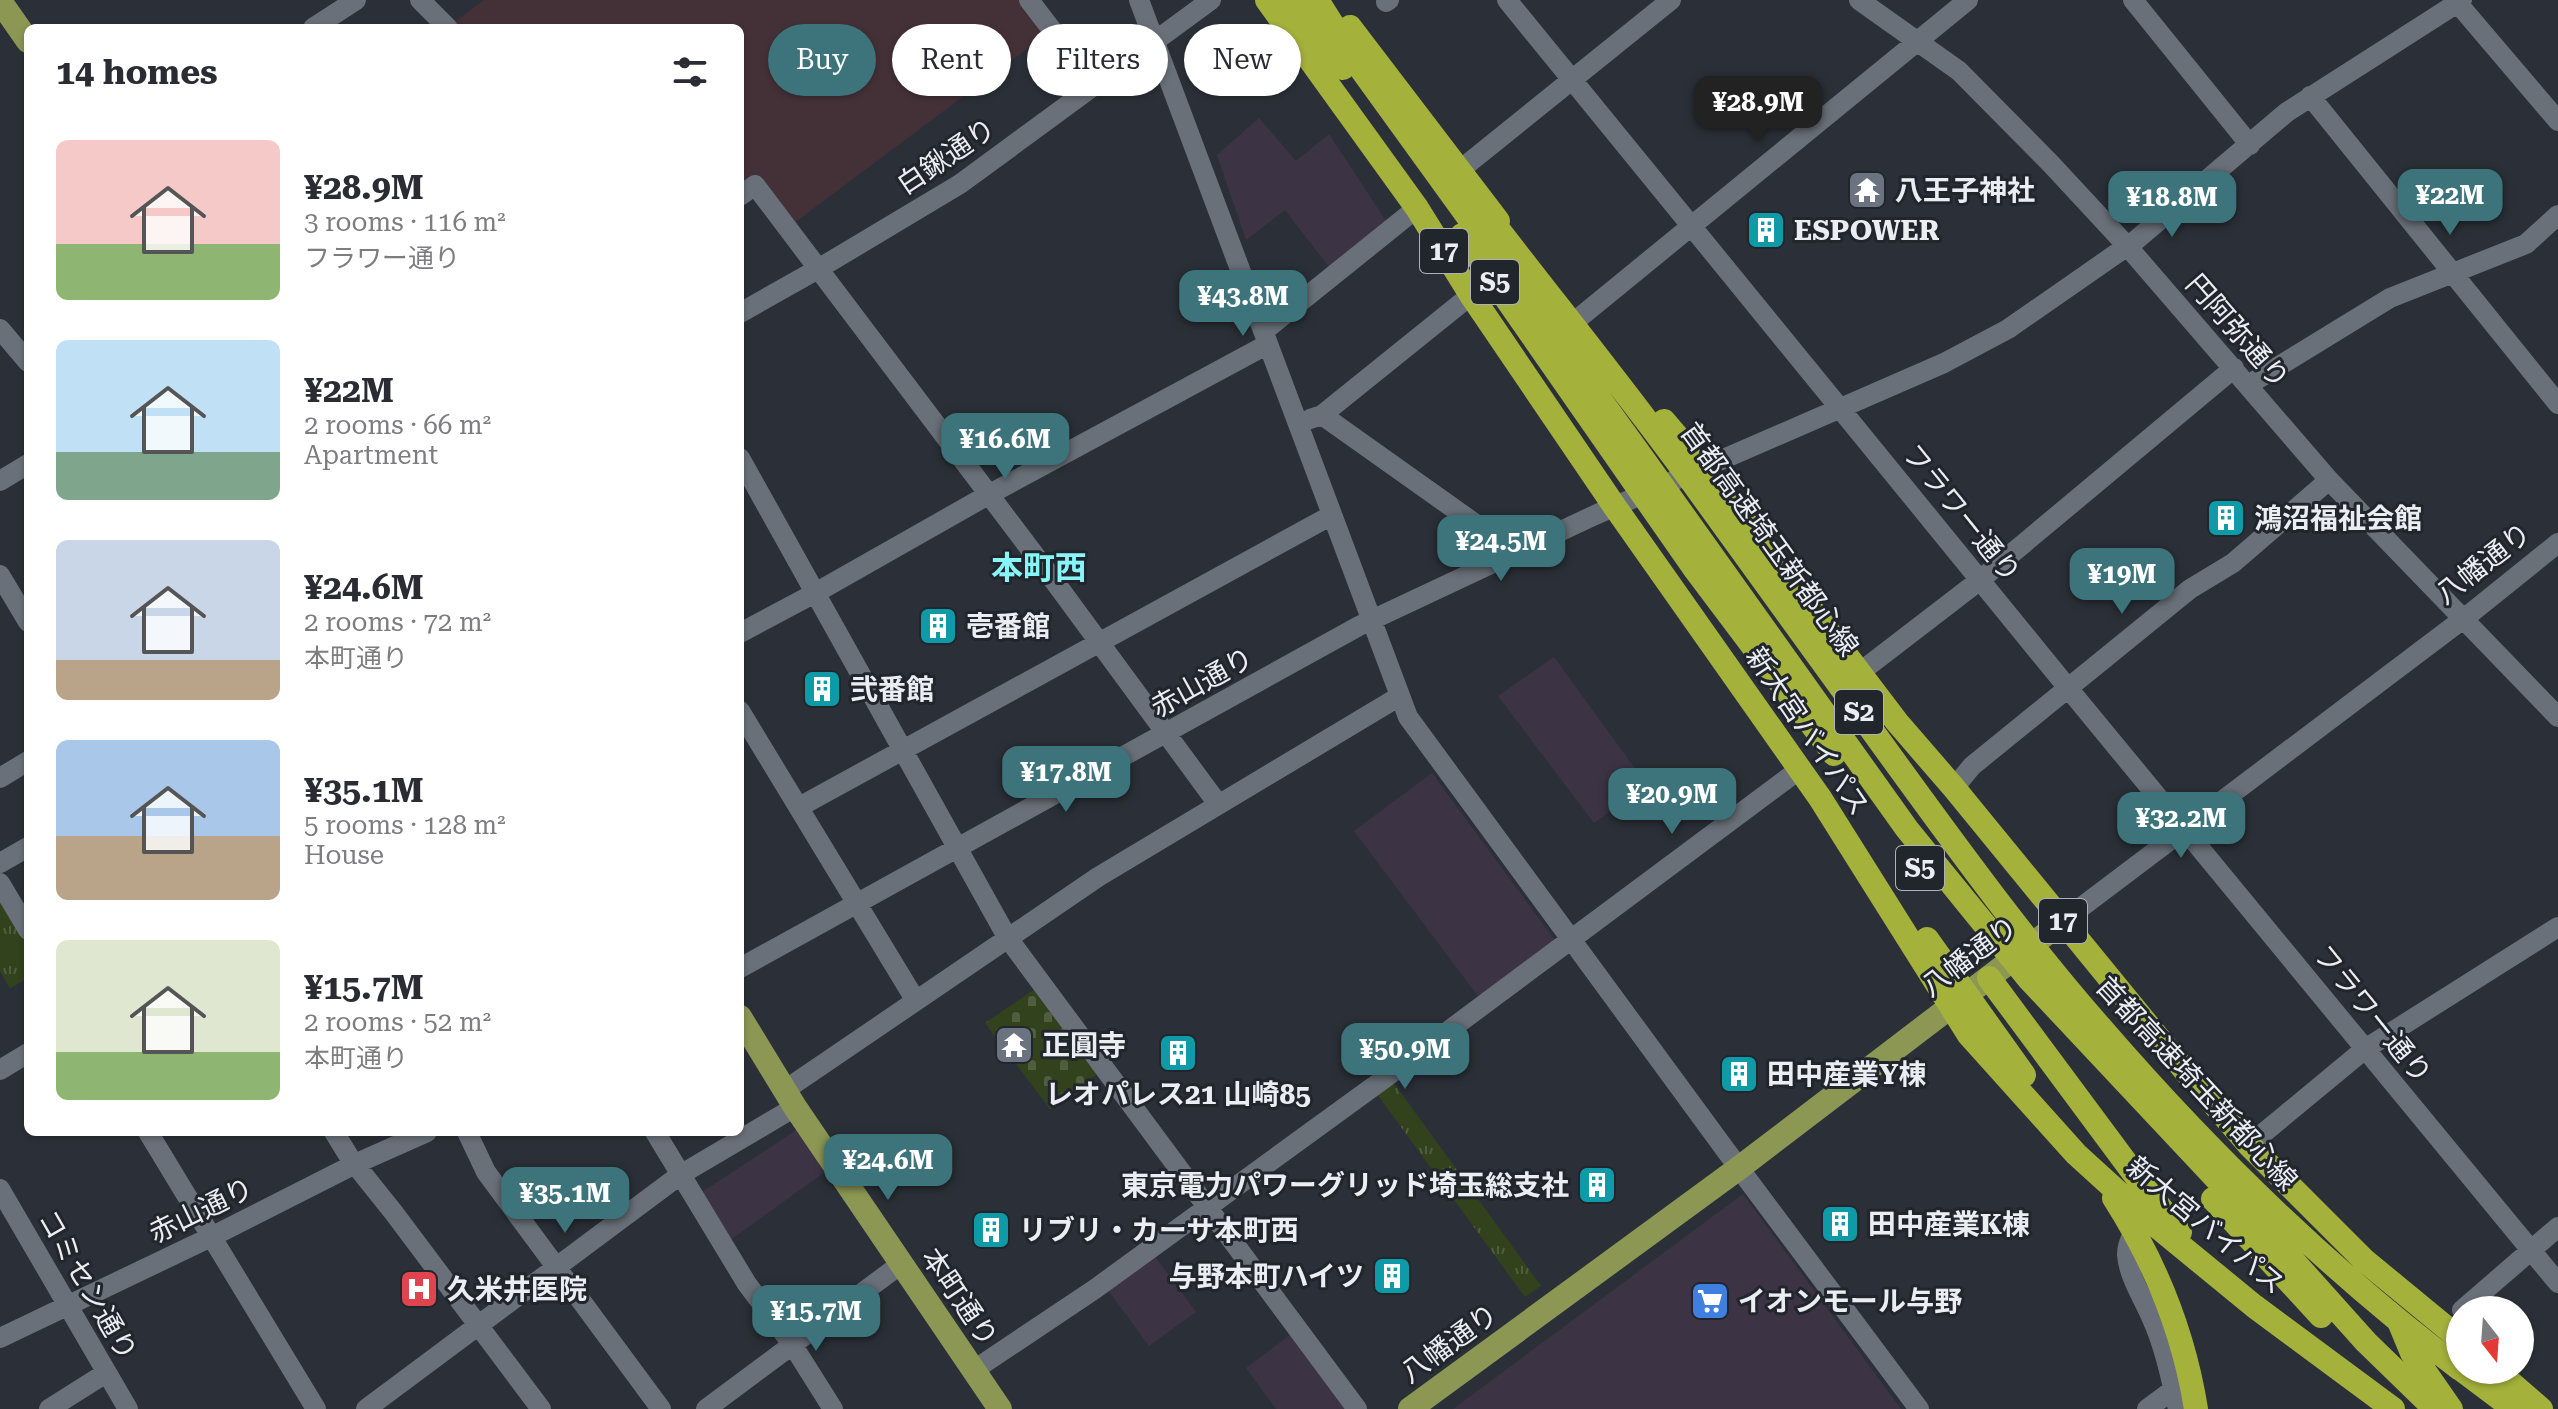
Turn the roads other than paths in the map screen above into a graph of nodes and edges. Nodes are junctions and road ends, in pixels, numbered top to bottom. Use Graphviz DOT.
graph roads {
  1 [pos="356,0"];
  2 [pos="420,0"];
  3 [pos="1029,0"];
  4 [pos="1139,0"];
  5 [pos="1211,0"];
  6 [pos="1267,0"];
  7 [pos="1291,0"];
  8 [pos="1317,0"];
  9 [pos="1329,0"];
  10 [pos="1507,0"];
  11 [pos="1671,0"];
  12 [pos="1859,0"];
  13 [pos="1968,0"];
  14 [pos="2133,0"];
  15 [pos="0,1"];
  16 [pos="2458,1"];
  17 [pos="319,24"];
  18 [pos="444,24"];
  19 [pos="1047,24"];
  20 [pos="1148,24"];
  21 [pos="1168,31"];
  22 [pos="24,35"];
  23 [pos="1918,40"];
  24 [pos="1168,78"];
  25 [pos="1573,80"];
  26 [pos="1079,96"];
  27 [pos="2310,96"];
  28 [pos="2558,121"];
  29 [pos="2250,145"];
  30 [pos="1460,170"];
  31 [pos="744,193"];
  32 [pos="1417,208"];
  33 [pos="2558,215"];
  34 [pos="1692,227"];
  35 [pos="2128,247"];
  36 [pos="818,269"];
  37 [pos="2451,274"];
  38 [pos="1471,295"];
  39 [pos="744,311"];
  40 [pos="1570,317"];
  41 [pos="0,329"];
  42 [pos="1266,338"];
  43 [pos="24,357"];
  44 [pos="2234,368"];
  45 [pos="2248,385"];
  46 [pos="2558,404"];
  47 [pos="1840,408"];
  48 [pos="1322,415"];
  49 [pos="1298,423"];
  50 [pos="744,465"];
  51 [pos="24,466"];
  52 [pos="1704,468"];
  53 [pos="2329,480"];
  54 [pos="0,481"];
  55 [pos="1676,481"];
  56 [pos="988,495"];
  57 [pos="1626,503"];
  58 [pos="1332,515"];
  59 [pos="2558,543"];
  60 [pos="1515,552"];
  61 [pos="0,575"];
  62 [pos="1980,580"];
  63 [pos="817,592"];
  64 [pos="24,615"];
  65 [pos="2463,618"];
  66 [pos="1371,620"];
  67 [pos="744,631"];
  68 [pos="1100,642"];
  69 [pos="1859,673"];
  70 [pos="2068,688"];
  71 [pos="1746,693"];
  72 [pos="1400,696"];
  73 [pos="2558,717"];
  74 [pos="744,718"];
  75 [pos="1897,722"];
  76 [pos="1168,733"];
  77 [pos="902,750"];
  78 [pos="24,763"];
  79 [pos="1800,769"];
  80 [pos="0,778"];
  81 [pos="1954,788"];
  82 [pos="1218,804"];
  83 [pos="799,807"];
  84 [pos="2185,829"];
  85 [pos="24,849"];
  86 [pos="958,849"];
  87 [pos="0,863"];
  88 [pos="0,883"];
  89 [pos="857,904"];
  90 [pos="2063,921"];
  91 [pos="24,923"];
  92 [pos="2558,927"];
  93 [pos="1007,937"];
  94 [pos="1570,939"];
  95 [pos="2020,954"];
  96 [pos="744,966"];
  97 [pos="1989,978"];
  98 [pos="916,1001"];
  99 [pos="1950,1007"];
  100 [pos="744,1024"];
  101 [pos="2365,1049"];
  102 [pos="24,1055"];
  103 [pos="0,1070"];
  104 [pos="790,1099"];
  105 [pos="744,1131"];
  106 [pos="150,1136"];
  107 [pos="337,1136"];
  108 [pos="418,1136"];
  109 [pos="469,1136"];
  110 [pos="657,1136"];
  111 [pos="736,1136"];
  112 [pos="2173,1145"];
  113 [pos="2249,1145"];
  114 [pos="355,1164"];
  115 [pos="1739,1168"];
  116 [pos="680,1175"];
  117 [pos="0,1189"];
  118 [pos="1207,1207"];
  119 [pos="2143,1215"];
  120 [pos="2558,1227"];
  121 [pos="213,1236"];
  122 [pos="2530,1250"];
  123 [pos="2364,1260"];
  124 [pos="901,1264"];
  125 [pos="557,1268"];
  126 [pos="2212,1271"];
  127 [pos="2558,1283"];
  128 [pos="2483,1296"];
  129 [pos="68,1305"];
  130 [pos="2446,1315"];
  131 [pos="479,1326"];
  132 [pos="0,1338"];
  133 [pos="792,1344"];
  134 [pos="2446,1357"];
  135 [pos="974,1370"];
  136 [pos="106,1373"];
  137 [pos="2481,1384"];
  138 [pos="2512,1384"];
  139 [pos="2176,1399"];
  140 [pos="49,1409"];
  141 [pos="128,1409"];
  142 [pos="316,1409"];
  143 [pos="366,1409"];
  144 [pos="541,1409"];
  145 [pos="661,1409"];
  146 [pos="706,1409"];
  147 [pos="833,1409"];
  148 [pos="1000,1409"];
  149 [pos="1357,1409"];
  150 [pos="1410,1409"];
  151 [pos="1919,1409"];
  152 [pos="2147,1409"];
  153 [pos="2196,1409"];
  154 [pos="2393,1409"];
  155 [pos="2407,1409"];
  156 [pos="2435,1409"];
  157 [pos="2451,1409"];
  158 [pos="2514,1409"];
  159 [pos="2541,1409"];
  1 -- 17 [label="street"];
  2 -- 18 [label="street"];
  3 -- 19 [label="street"];
  4 -- 20 [label="street"];
  5 -- 21 [label="street, 白鍬通り"];
  6 -- 32 [label="highway, 新大宮バイパス / 17"];
  7 -- 112 [label="highway, S5"];
  7 -- 153 [label="highway, S2"];
  8 -- 112 [label="highway"];
  8 -- 134 [label="highway, 首都高速埼玉新都心線 / S2"];
  9 -- 30 [label="highway, 17"];
  10 -- 25 [label="street, フラワー通り"];
  11 -- 25 [label="street"];
  12 -- 23 [label="street, 円阿弥通り"];
  13 -- 23 [label="street"];
  14 -- 29 [label="street"];
  15 -- 22 [label="main road"];
  16 -- 27 [label="street, 赤山通り"];
  16 -- 28 [label="street"];
  23 -- 34 [label="street"];
  23 -- 35 [label="street, 円阿弥通り"];
  24 -- 42 [label="street"];
  25 -- 30 [label="street"];
  25 -- 34 [label="street, フラワー通り"];
  26 -- 36 [label="street, 白鍬通り"];
  27 -- 29 [label="street, 赤山通り"];
  27 -- 37 [label="street"];
  29 -- 35 [label="street, 赤山通り"];
  30 -- 40 [label="highway, 17"];
  31 -- 36 [label="street"];
  32 -- 38 [label="highway, 新大宮バイパス / 17"];
  32 -- 42 [label="street"];
  33 -- 37 [label="street"];
  34 -- 40 [label="street"];
  34 -- 47 [label="street, フラワー通り"];
  35 -- 44 [label="street, 円阿弥通り"];
  35 -- 47 [label="street, 赤山通り"];
  36 -- 39 [label="street, 白鍬通り"];
  36 -- 56 [label="street"];
  37 -- 45 [label="street"];
  37 -- 46 [label="street"];
  38 -- 48 [label="street"];
  38 -- 57 [label="highway, 新大宮バイパス / 17"];
  40 -- 52 [label="highway, 17"];
  40 -- 57 [label="highway"];
  41 -- 43 [label="street"];
  42 -- 49 [label="street"];
  42 -- 56 [label="street"];
  44 -- 45 [label="street, 円阿弥通り"];
  44 -- 62 [label="street"];
  45 -- 53 [label="street, 円阿弥通り"];
  47 -- 52 [label="street, 赤山通り"];
  47 -- 62 [label="street, フラワー通り"];
  48 -- 49 [label="street"];
  48 -- 60 [label="street"];
  49 -- 58 [label="street"];
  50 -- 63 [label="street"];
  51 -- 54 [label="street"];
  52 -- 55 [label="street, 赤山通り"];
  52 -- 69 [label="highway, 17"];
  53 -- 65 [label="street, 円阿弥通り"];
  53 -- 70 [label="street"];
  55 -- 57 [label="street, 赤山通り"];
  55 -- 71 [label="highway"];
  56 -- 63 [label="street"];
  56 -- 68 [label="street"];
  57 -- 60 [label="street, 赤山通り"];
  57 -- 71 [label="highway, 新大宮バイパス / 17"];
  58 -- 66 [label="street"];
  58 -- 68 [label="street"];
  59 -- 65 [label="street, 八幡通り"];
  60 -- 66 [label="street, 赤山通り"];
  61 -- 64 [label="street"];
  62 -- 69 [label="street"];
  62 -- 70 [label="street, フラワー通り"];
  63 -- 67 [label="street"];
  63 -- 77 [label="street"];
  65 -- 73 [label="street, 円阿弥通り"];
  65 -- 84 [label="street, 八幡通り"];
  66 -- 72 [label="street"];
  66 -- 76 [label="street, 赤山通り"];
  68 -- 76 [label="street"];
  68 -- 77 [label="street"];
  69 -- 75 [label="highway, 17"];
  70 -- 81 [label="street"];
  70 -- 84 [label="street, フラワー通り"];
  71 -- 79 [label="highway, 新大宮バイパス / 17"];
  72 -- 82 [label="street"];
  72 -- 94 [label="street"];
  74 -- 83 [label="street"];
  75 -- 81 [label="highway, 17"];
  75 -- 95 [label="highway"];
  76 -- 82 [label="street"];
  76 -- 86 [label="street, 赤山通り"];
  77 -- 83 [label="street"];
  77 -- 86 [label="street"];
  78 -- 80 [label="street"];
  79 -- 94 [label="street"];
  79 -- 99 [label="highway, 新大宮バイパス / 17"];
  81 -- 90 [label="highway, 17"];
  82 -- 93 [label="street"];
  83 -- 89 [label="street"];
  84 -- 90 [label="street, 八幡通り"];
  84 -- 101 [label="street, フラワー通り"];
  85 -- 87 [label="street"];
  86 -- 89 [label="street, 赤山通り"];
  86 -- 93 [label="street"];
  88 -- 91 [label="street"];
  89 -- 96 [label="street, 赤山通り"];
  89 -- 98 [label="street"];
  90 -- 95 [label="main road, 八幡通り"];
  90 -- 113 [label="highway, 17"];
  92 -- 101 [label="street"];
  93 -- 98 [label="street"];
  93 -- 118 [label="street"];
  94 -- 115 [label="street"];
  94 -- 118 [label="street"];
  95 -- 97 [label="main road, 八幡通り"];
  97 -- 99 [label="main road, 八幡通り"];
  97 -- 126 [label="highway"];
  98 -- 104 [label="street"];
  99 -- 115 [label="main road, 八幡通り"];
  99 -- 119 [label="highway, 新大宮バイパス / 17"];
  100 -- 104 [label="main road, 本町通り"];
  101 -- 113 [label="street"];
  101 -- 122 [label="street, フラワー通り"];
  102 -- 103 [label="street"];
  104 -- 105 [label="street"];
  104 -- 124 [label="main road, 本町通り"];
  106 -- 121 [label="street"];
  107 -- 114 [label="street"];
  108 -- 114 [label="street, 赤山通り"];
  109 -- 125 [label="street"];
  110 -- 116 [label="street"];
  111 -- 116 [label="street"];
  112 -- 155 [label="highway, S5"];
  112 -- 156 [label="highway"];
  113 -- 123 [label="highway, 17"];
  114 -- 121 [label="street, 赤山通り"];
  114 -- 131 [label="street"];
  115 -- 150 [label="main road, 八幡通り"];
  115 -- 151 [label="street"];
  116 -- 125 [label="street"];
  116 -- 133 [label="street"];
  117 -- 129 [label="street, コミセン通り"];
  118 -- 135 [label="street"];
  118 -- 149 [label="street"];
  119 -- 126 [label="highway, 新大宮バイパス / 17"];
  119 -- 139 [label="street"];
  120 -- 122 [label="street"];
  121 -- 129 [label="street, 赤山通り"];
  121 -- 142 [label="street"];
  122 -- 127 [label="street, フラワー通り"];
  122 -- 128 [label="street"];
  123 -- 130 [label="highway, 17"];
  123 -- 157 [label="highway, 17"];
  124 -- 133 [label="street"];
  124 -- 135 [label="main road, 本町通り"];
  125 -- 131 [label="street"];
  125 -- 145 [label="street"];
  126 -- 154 [label="highway, 新大宮バイパス / 17"];
  129 -- 132 [label="street, 赤山通り"];
  129 -- 136 [label="street, コミセン通り"];
  131 -- 143 [label="street"];
  131 -- 144 [label="street"];
  133 -- 146 [label="street"];
  133 -- 147 [label="street"];
  135 -- 148 [label="main road, 本町通り"];
  136 -- 140 [label="street"];
  136 -- 141 [label="street, コミセン通り"];
  137 -- 158 [label="highway, 首都高速埼玉新都心線 / S2"];
  138 -- 159 [label="highway"];
  139 -- 152 [label="street"];
}
